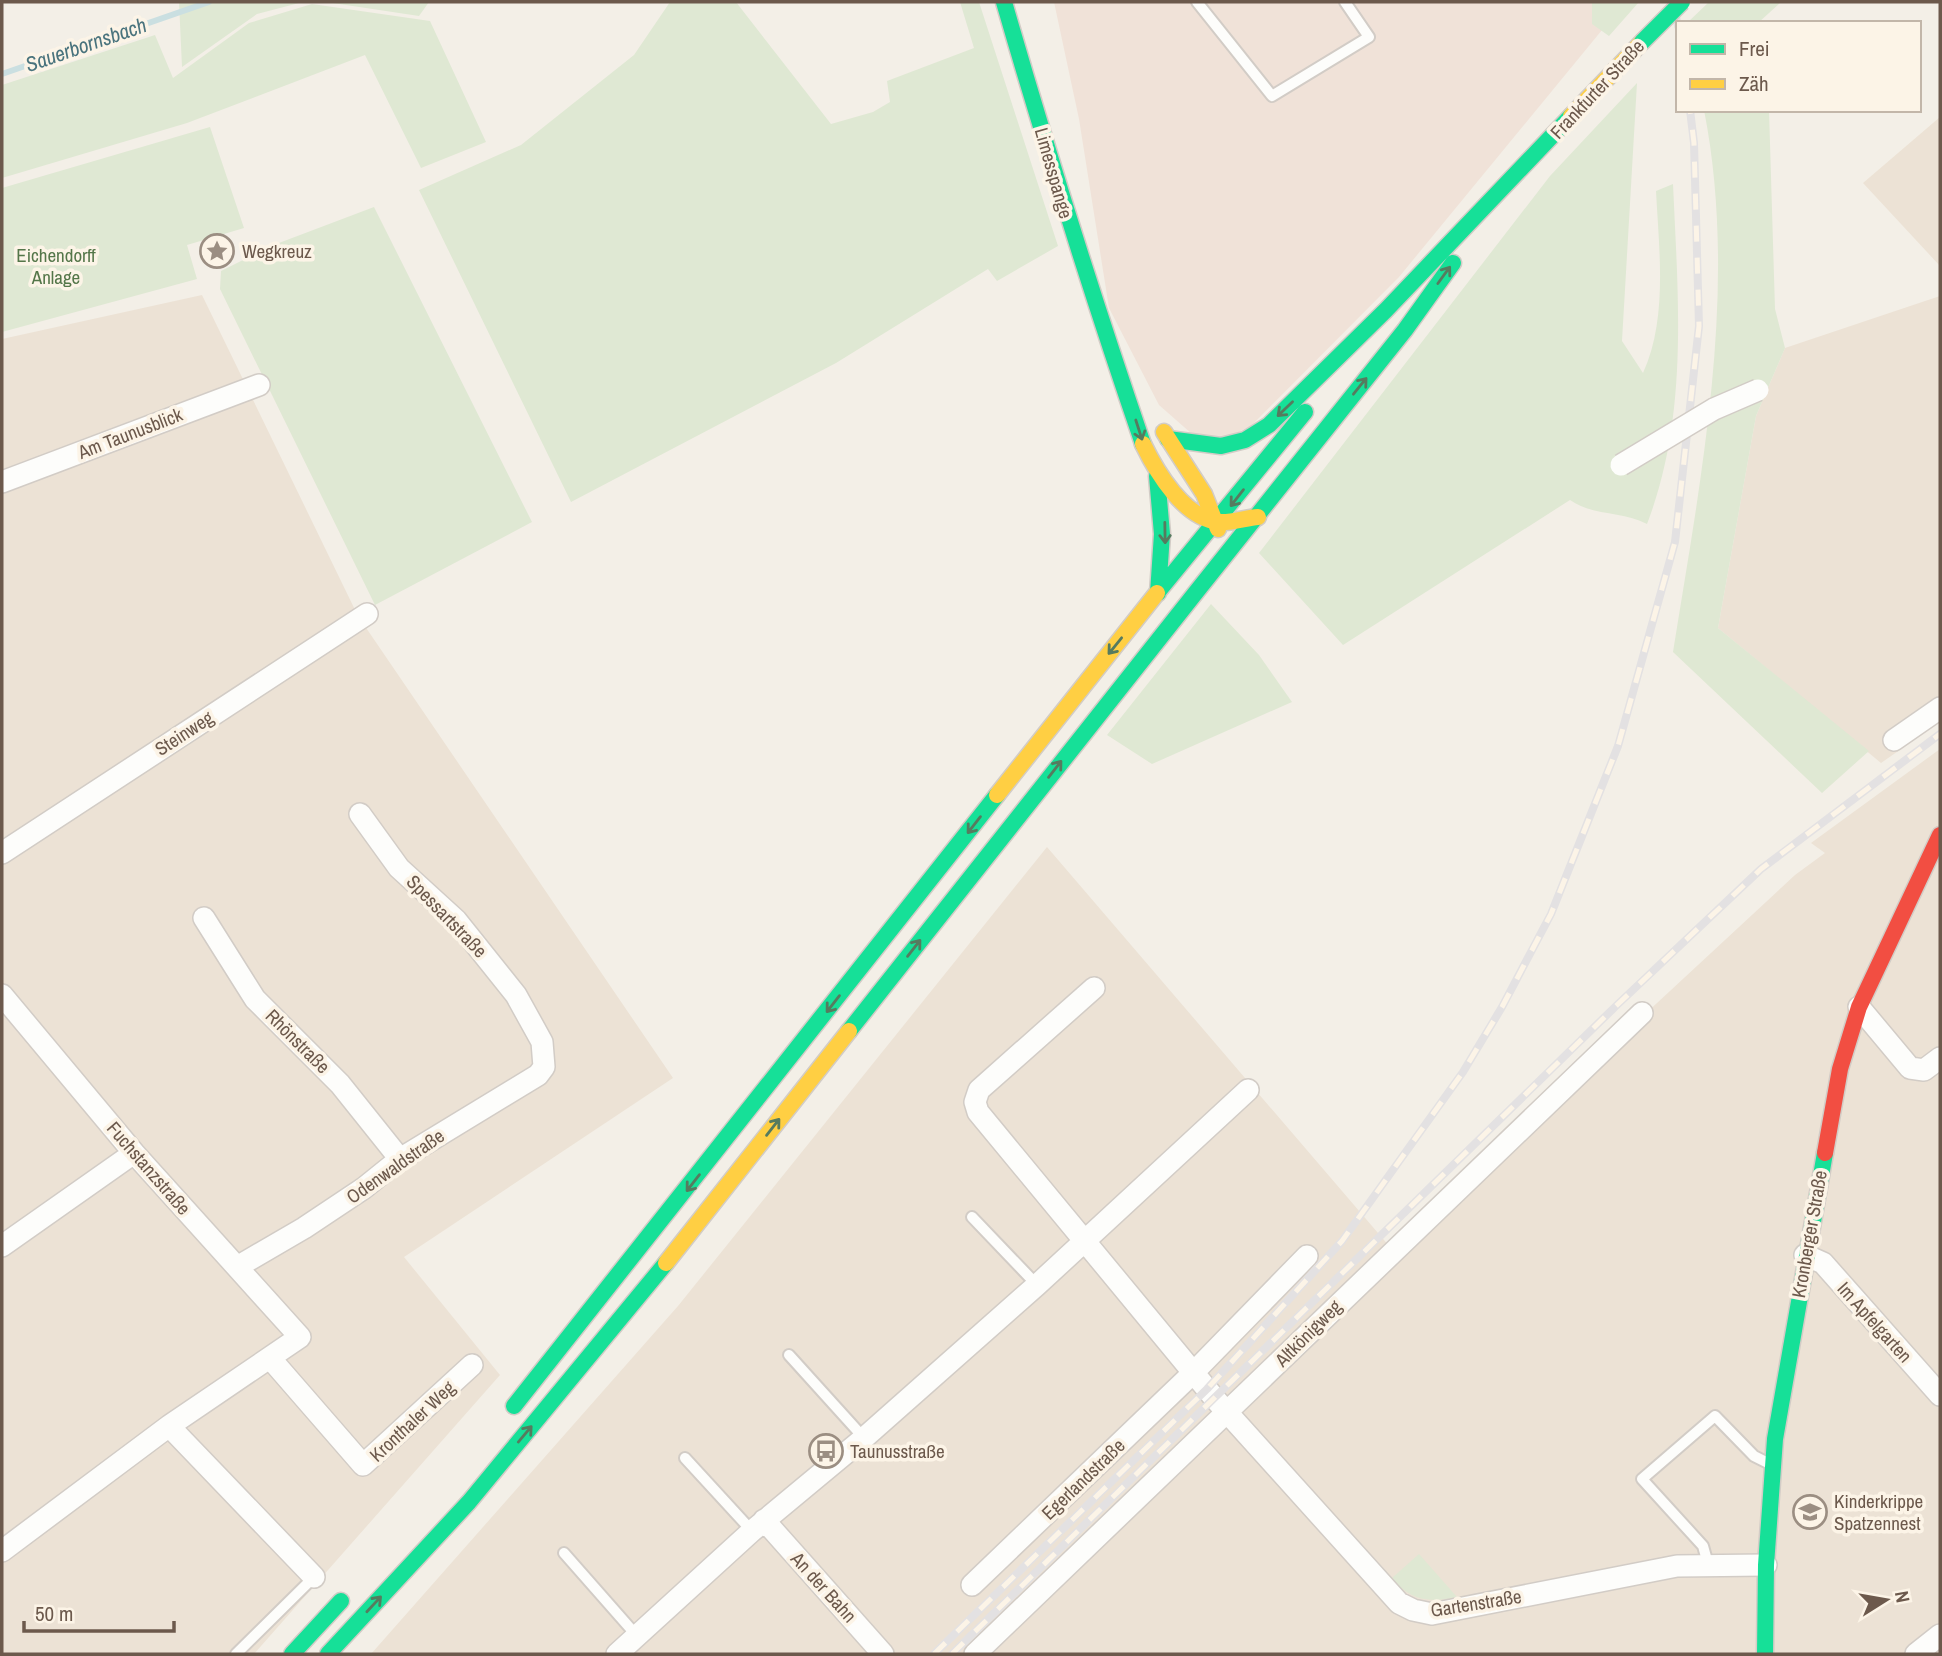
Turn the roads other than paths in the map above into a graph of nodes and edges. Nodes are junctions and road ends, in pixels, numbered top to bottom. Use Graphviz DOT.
graph roads {
  1 [pos="1003,2"];
  2 [pos="1197,2"];
  3 [pos="1345,2"];
  4 [pos="1682,2"];
  5 [pos="1514,178"];
  6 [pos="1386,310"];
  7 [pos="1111,342"];
  8 [pos="259,385"];
  9 [pos="1758,390"];
  10 [pos="1168,439"];
  11 [pos="1620,465"];
  12 [pos="1157,473"];
  13 [pos="2,482"];
  14 [pos="1258,517"];
  15 [pos="1218,522"];
  16 [pos="1197,591"];
  17 [pos="1157,593"];
  18 [pos="367,614"];
  19 [pos="1940,708"];
  20 [pos="1895,740"];
  21 [pos="360,814"];
  22 [pos="1940,835"];
  23 [pos="2,853"];
  24 [pos="204,918"];
  25 [pos="1094,988"];
  26 [pos="2,995"];
  27 [pos="1859,1007"];
  28 [pos="1642,1013"];
  29 [pos="1940,1058"];
  30 [pos="545,1059"];
  31 [pos="1248,1090"];
  32 [pos="134,1153"];
  33 [pos="400,1159"];
  34 [pos="972,1217"];
  35 [pos="1084,1241"];
  36 [pos="2,1246"];
  37 [pos="1805,1255"];
  38 [pos="1307,1256"];
  39 [pos="237,1266"];
  40 [pos="1037,1284"];
  41 [pos="789,1356"];
  42 [pos="270,1359"];
  43 [pos="472,1365"];
  44 [pos="1193,1373"];
  45 [pos="1940,1393"];
  46 [pos="1228,1411"];
  47 [pos="504,1419"];
  48 [pos="169,1426"];
  49 [pos="864,1438"];
  50 [pos="685,1458"];
  51 [pos="1772,1465"];
  52 [pos="758,1525"];
  53 [pos="2,1551"];
  54 [pos="564,1553"];
  55 [pos="1708,1564"];
  56 [pos="1766,1565"];
  57 [pos="314,1577"];
  58 [pos="972,1585"];
  59 [pos="348,1594"];
  60 [pos="1940,1635"];
  61 [pos="637,1636"];
  62 [pos="236,1654"];
  63 [pos="292,1654"];
  64 [pos="328,1654"];
  65 [pos="617,1654"];
  66 [pos="884,1654"];
  67 [pos="975,1654"];
  68 [pos="1765,1654"];
  69 [pos="1916,1654"];
  1 -- 7 [label="main road, Limesspange"];
  2 -- 3 [label="lane"];
  4 -- 5 [label="main road, Frankfurter Straße, bridge"];
  5 -- 6 [label="main road"];
  14 -- 5 [label="main road, one-way"];
  6 -- 10 [label="main road, one-way"];
  6 -- 15 [label="main road, one-way"];
  7 -- 10 [label="main road"];
  7 -- 12 [label="main road, one-way"];
  8 -- 13 [label="street, Am Taunusblick"];
  9 -- 11 [label="street, bridge"];
  10 -- 15 [label="main road"];
  12 -- 15 [label="main road"];
  12 -- 17 [label="main road, one-way"];
  14 -- 15 [label="main road"];
  14 -- 16 [label="main road"];
  15 -- 16 [label="main road"];
  15 -- 17 [label="main road"];
  64 -- 16 [label="main road, one-way"];
  17 -- 47 [label="main road, one-way"];
  18 -- 23 [label="street, Steinweg"];
  19 -- 20 [label="street"];
  21 -- 30 [label="street, Spessartstraße"];
  22 -- 27 [label="main road, Kronberger Straße"];
  24 -- 33 [label="street, Rhönstraße"];
  25 -- 35 [label="street"];
  26 -- 32 [label="street, Fuchstanzstraße"];
  27 -- 29 [label="street"];
  27 -- 37 [label="main road, Kronberger Straße"];
  28 -- 46 [label="street, Altkönigweg"];
  30 -- 33 [label="street, Odenwaldstraße"];
  31 -- 35 [label="street"];
  32 -- 36 [label="street"];
  32 -- 39 [label="street, Fuchstanzstraße"];
  33 -- 39 [label="street, Odenwaldstraße"];
  34 -- 40 [label="lane"];
  35 -- 40 [label="street"];
  35 -- 44 [label="street"];
  37 -- 45 [label="street, Im Apfelgarten"];
  37 -- 51 [label="main road, Kronberger Straße"];
  38 -- 44 [label="street"];
  39 -- 42 [label="street, Fuchstanzstraße"];
  40 -- 49 [label="street"];
  41 -- 49 [label="lane"];
  42 -- 43 [label="street, Kronthaler Weg"];
  42 -- 48 [label="street"];
  44 -- 46 [label="street"];
  44 -- 58 [label="street, Egerlandstraße"];
  46 -- 55 [label="street, Gartenstraße"];
  46 -- 67 [label="street, Altkönigweg"];
  48 -- 53 [label="street"];
  48 -- 57 [label="street"];
  49 -- 52 [label="street"];
  50 -- 52 [label="lane"];
  51 -- 55 [label="lane"];
  51 -- 56 [label="main road, Kronberger Straße"];
  52 -- 61 [label="street"];
  52 -- 66 [label="street, An der Bahn"];
  54 -- 61 [label="lane"];
  55 -- 56 [label="street, Gartenstraße"];
  56 -- 68 [label="main road, Kronberger Straße"];
  57 -- 62 [label="lane"];
  59 -- 63 [label="main road"];
  60 -- 69 [label="street"];
  61 -- 65 [label="street"];
}
